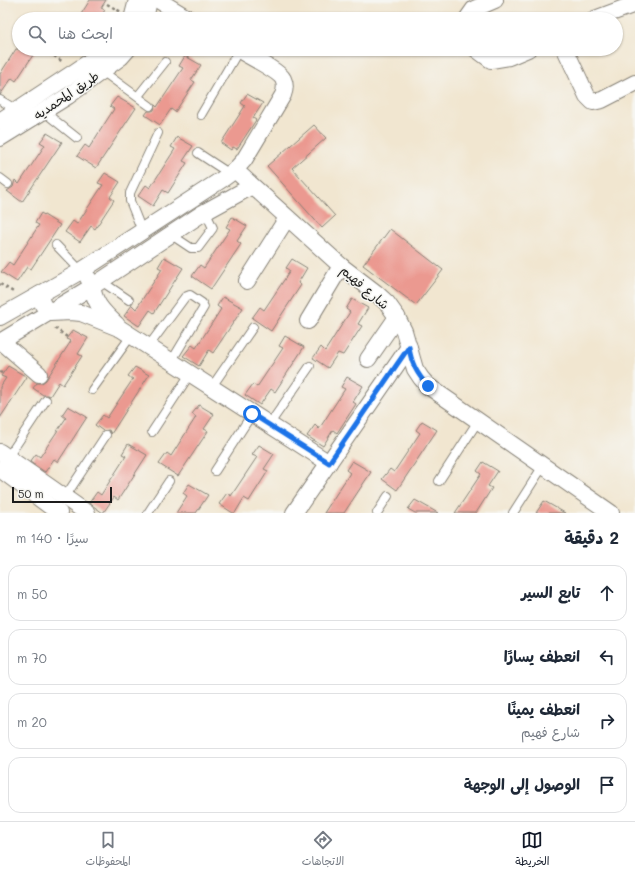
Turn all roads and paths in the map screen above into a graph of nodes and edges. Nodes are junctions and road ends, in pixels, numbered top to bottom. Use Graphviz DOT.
graph roads {
  1 [pos="137,0"];
  2 [pos="149,0"];
  3 [pos="158,0"];
  4 [pos="495,0"];
  5 [pos="635,4"];
  6 [pos="134,12"];
  7 [pos="147,12"];
  8 [pos="178,12"];
  9 [pos="472,12"];
  10 [pos="614,12"];
  11 [pos="54,56"];
  12 [pos="98,56"];
  13 [pos="122,56"];
  14 [pos="235,56"];
  15 [pos="248,56"];
  16 [pos="486,56"];
  17 [pos="511,56"];
  18 [pos="567,56"];
  19 [pos="165,62"];
  20 [pos="76,71"];
  21 [pos="102,71"];
  22 [pos="635,84"];
  23 [pos="138,96"];
  24 [pos="0,100"];
  25 [pos="150,106"];
  26 [pos="17,110"];
  27 [pos="43,111"];
  28 [pos="201,115"];
  29 [pos="0,120"];
  30 [pos="158,133"];
  31 [pos="0,138"];
  32 [pos="77,138"];
  33 [pos="198,153"];
  34 [pos="232,172"];
  35 [pos="0,178"];
  36 [pos="8,184"];
  37 [pos="252,186"];
  38 [pos="205,211"];
  39 [pos="287,218"];
  40 [pos="142,231"];
  41 [pos="170,234"];
  42 [pos="56,245"];
  43 [pos="341,266"];
  44 [pos="80,271"];
  45 [pos="247,280"];
  46 [pos="97,283"];
  47 [pos="39,295"];
  48 [pos="129,300"];
  49 [pos="50,313"];
  50 [pos="0,317"];
  51 [pos="397,317"];
  52 [pos="308,321"];
  53 [pos="253,327"];
  54 [pos="126,333"];
  55 [pos="1,342"];
  56 [pos="148,347"];
  57 [pos="409,347"];
  58 [pos="368,359"];
  59 [pos="171,362"];
  60 [pos="310,366"];
  61 [pos="39,374"];
  62 [pos="190,374"];
  63 [pos="212,388"];
  64 [pos="92,390"];
  65 [pos="46,400"];
  66 [pos="252,414"];
  67 [pos="478,421"];
  68 [pos="269,425"];
  69 [pos="152,432"];
  70 [pos="106,435"];
  71 [pos="3,459"];
  72 [pos="329,463"];
  73 [pos="543,466"];
  74 [pos="215,471"];
  75 [pos="439,480"];
  76 [pos="169,481"];
  77 [pos="388,496"];
  78 [pos="65,497"];
  79 [pos="602,510"];
  80 [pos="59,513"];
  81 [pos="87,513"];
  82 [pos="148,513"];
  83 [pos="294,513"];
  84 [pos="377,513"];
  85 [pos="513,513"];
  1 -- 6 [label="street"];
  2 -- 7 [label="street"];
  3 -- 8 [label="street"];
  4 -- 9 [label="street"];
  5 -- 10 [label="street"];
  11 -- 20 [label="path"];
  12 -- 20 [label="street, طريق المحمديه"];
  13 -- 21 [label="street, طريق المحمديه"];
  14 -- 28 [label="lane"];
  15 -- 34 [label="street"];
  16 -- 17 [label="street"];
  18 -- 22 [label="street"];
  19 -- 23 [label="lane"];
  20 -- 26 [label="street, طريق المحمديه"];
  21 -- 23 [label="lane"];
  21 -- 27 [label="street, طريق المحمديه"];
  23 -- 25 [label="lane"];
  24 -- 26 [label="lane"];
  26 -- 29 [label="street, طريق المحمديه"];
  27 -- 31 [label="street, طريق المحمديه"];
  27 -- 32 [label="lane"];
  30 -- 40 [label="lane"];
  33 -- 34 [label="lane"];
  34 -- 37 [label="street, شارع فهيم"];
  34 -- 40 [label="street"];
  35 -- 36 [label="lane"];
  37 -- 38 [label="street"];
  37 -- 39 [label="street, شارع فهيم"];
  38 -- 41 [label="street"];
  38 -- 41 [label="lane"];
  39 -- 43 [label="street, شارع فهيم"];
  39 -- 45 [label="street"];
  40 -- 44 [label="street"];
  41 -- 46 [label="street"];
  42 -- 44 [label="lane"];
  43 -- 51 [label="street, شارع فهيم"];
  43 -- 52 [label="street"];
  44 -- 46 [label="street"];
  44 -- 47 [label="street"];
  46 -- 48 [label="lane"];
  46 -- 49 [label="street"];
  46 -- 54 [label="street"];
  47 -- 49 [label="street"];
  47 -- 50 [label="street"];
  49 -- 54 [label="street"];
  49 -- 55 [label="street"];
  51 -- 57 [label="street, شارع فهيم"];
  51 -- 58 [label="street"];
  53 -- 63 [label="lane"];
  54 -- 56 [label="street"];
  54 -- 64 [label="lane"];
  55 -- 61 [label="street"];
  56 -- 59 [label="street"];
  56 -- 59 [label="lane"];
  57 -- 67 [label="street, شارع فهيم"];
  57 -- 72 [label="street"];
  59 -- 62 [label="street"];
  60 -- 68 [label="lane"];
  62 -- 63 [label="street"];
  62 -- 69 [label="lane"];
  63 -- 66 [label="street"];
  65 -- 71 [label="lane"];
  66 -- 68 [label="street"];
  66 -- 74 [label="lane"];
  67 -- 73 [label="street, شارع فهيم"];
  67 -- 75 [label="lane"];
  68 -- 72 [label="street"];
  70 -- 78 [label="lane"];
  71 -- 78 [label="street"];
  71 -- 80 [label="street"];
  72 -- 83 [label="street"];
  73 -- 79 [label="street, شارع فهيم"];
  73 -- 85 [label="lane"];
  76 -- 82 [label="lane"];
  77 -- 84 [label="lane"];
  78 -- 81 [label="street"];
}
